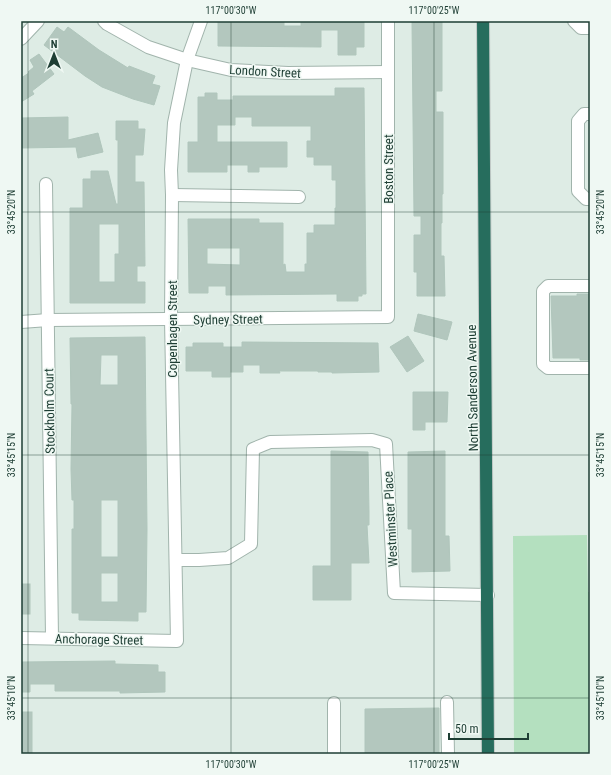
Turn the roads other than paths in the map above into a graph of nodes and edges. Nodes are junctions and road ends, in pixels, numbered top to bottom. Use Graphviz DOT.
graph roads {
  1 [pos="38,21"];
  2 [pos="104,21"];
  3 [pos="201,21"];
  4 [pos="388,21"];
  5 [pos="484,21"];
  6 [pos="574,21"];
  7 [pos="590,28"];
  8 [pos="21,39"];
  9 [pos="187,60"];
  10 [pos="388,72"];
  11 [pos="590,114"];
  12 [pos="46,184"];
  13 [pos="172,196"];
  14 [pos="299,197"];
  15 [pos="590,199"];
  16 [pos="590,286"];
  17 [pos="388,317"];
  18 [pos="171,319"];
  19 [pos="48,320"];
  20 [pos="21,322"];
  21 [pos="590,368"];
  22 [pos="176,560"];
  23 [pos="488,595"];
  24 [pos="21,638"];
  25 [pos="52,638"];
  26 [pos="177,641"];
  27 [pos="447,702"];
  28 [pos="334,703"];
  29 [pos="334,754"];
  30 [pos="448,754"];
  31 [pos="488,754"];
  1 -- 8 [label="street"];
  2 -- 9 [label="street, London Street"];
  3 -- 9 [label="street, Copenhagen Street"];
  4 -- 10 [label="street, Boston Street"];
  5 -- 23 [label="highway, North Sanderson Avenue"];
  6 -- 7 [label="street"];
  9 -- 10 [label="street, London Street"];
  9 -- 13 [label="street, Copenhagen Street"];
  10 -- 17 [label="street, Boston Street"];
  11 -- 15 [label="street"];
  12 -- 19 [label="street, Stockholm Court"];
  13 -- 14 [label="street"];
  13 -- 18 [label="street, Copenhagen Street"];
  16 -- 21 [label="street"];
  17 -- 18 [label="street, Sydney Street"];
  18 -- 19 [label="street, Sydney Street"];
  18 -- 22 [label="street, Copenhagen Street"];
  19 -- 20 [label="street, Sydney Street"];
  19 -- 25 [label="street, Stockholm Court"];
  22 -- 23 [label="street, Westminster Place"];
  22 -- 26 [label="street, Copenhagen Street"];
  23 -- 31 [label="highway, North Sanderson Avenue"];
  24 -- 25 [label="street, Anchorage Street"];
  25 -- 26 [label="street, Anchorage Street"];
  27 -- 30 [label="street"];
  28 -- 29 [label="street"];
}
